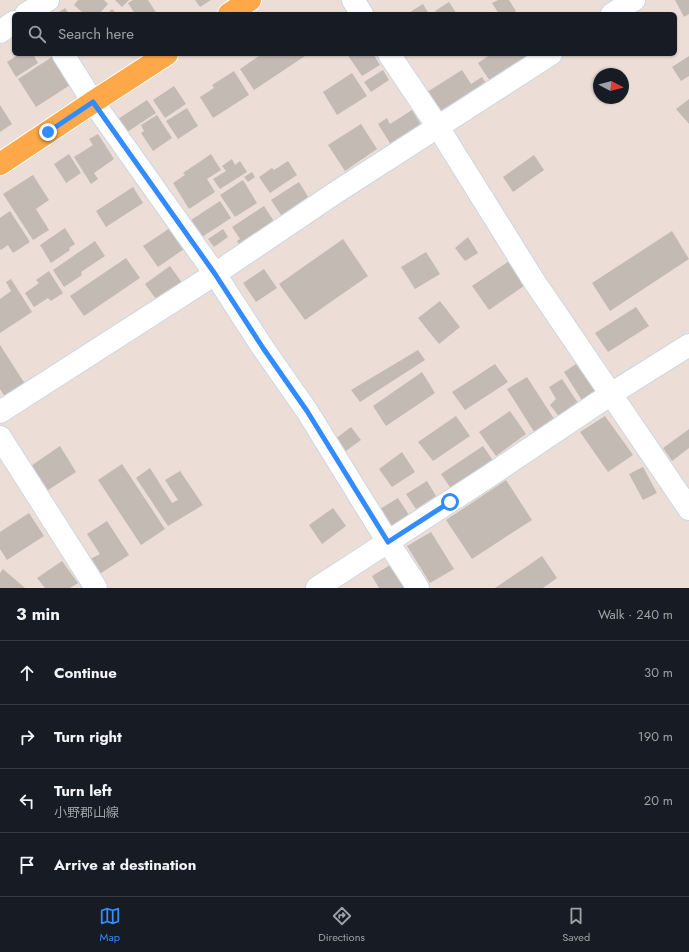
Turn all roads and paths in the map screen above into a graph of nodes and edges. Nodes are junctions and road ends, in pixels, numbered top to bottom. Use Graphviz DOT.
graph roads {
  1 [pos="250,0"];
  2 [pos="353,0"];
  3 [pos="634,0"];
  4 [pos="232,12"];
  5 [pos="361,12"];
  6 [pos="615,12"];
  7 [pos="12,23"];
  8 [pos="0,32"];
  9 [pos="64,56"];
  10 [pos="164,56"];
  11 [pos="390,56"];
  12 [pos="548,56"];
  13 [pos="93,102"];
  14 [pos="438,127"];
  15 [pos="0,164"];
  16 [pos="215,274"];
  17 [pos="689,345"];
  18 [pos="611,394"];
  19 [pos="0,412"];
  20 [pos="0,437"];
  21 [pos="689,509"];
  22 [pos="388,542"];
  23 [pos="96,588"];
  24 [pos="317,588"];
  25 [pos="418,588"];
  1 -- 4 [label="main road"];
  2 -- 5 [label="street"];
  3 -- 6 [label="street"];
  7 -- 8 [label="street"];
  9 -- 13 [label="street"];
  10 -- 13 [label="main road"];
  11 -- 14 [label="street"];
  12 -- 14 [label="street"];
  13 -- 15 [label="main road"];
  13 -- 16 [label="street"];
  14 -- 16 [label="street"];
  14 -- 18 [label="street"];
  16 -- 19 [label="street"];
  16 -- 22 [label="street"];
  17 -- 18 [label="street"];
  18 -- 21 [label="street"];
  18 -- 22 [label="street"];
  20 -- 23 [label="street"];
  22 -- 24 [label="street"];
  22 -- 25 [label="street"];
}
